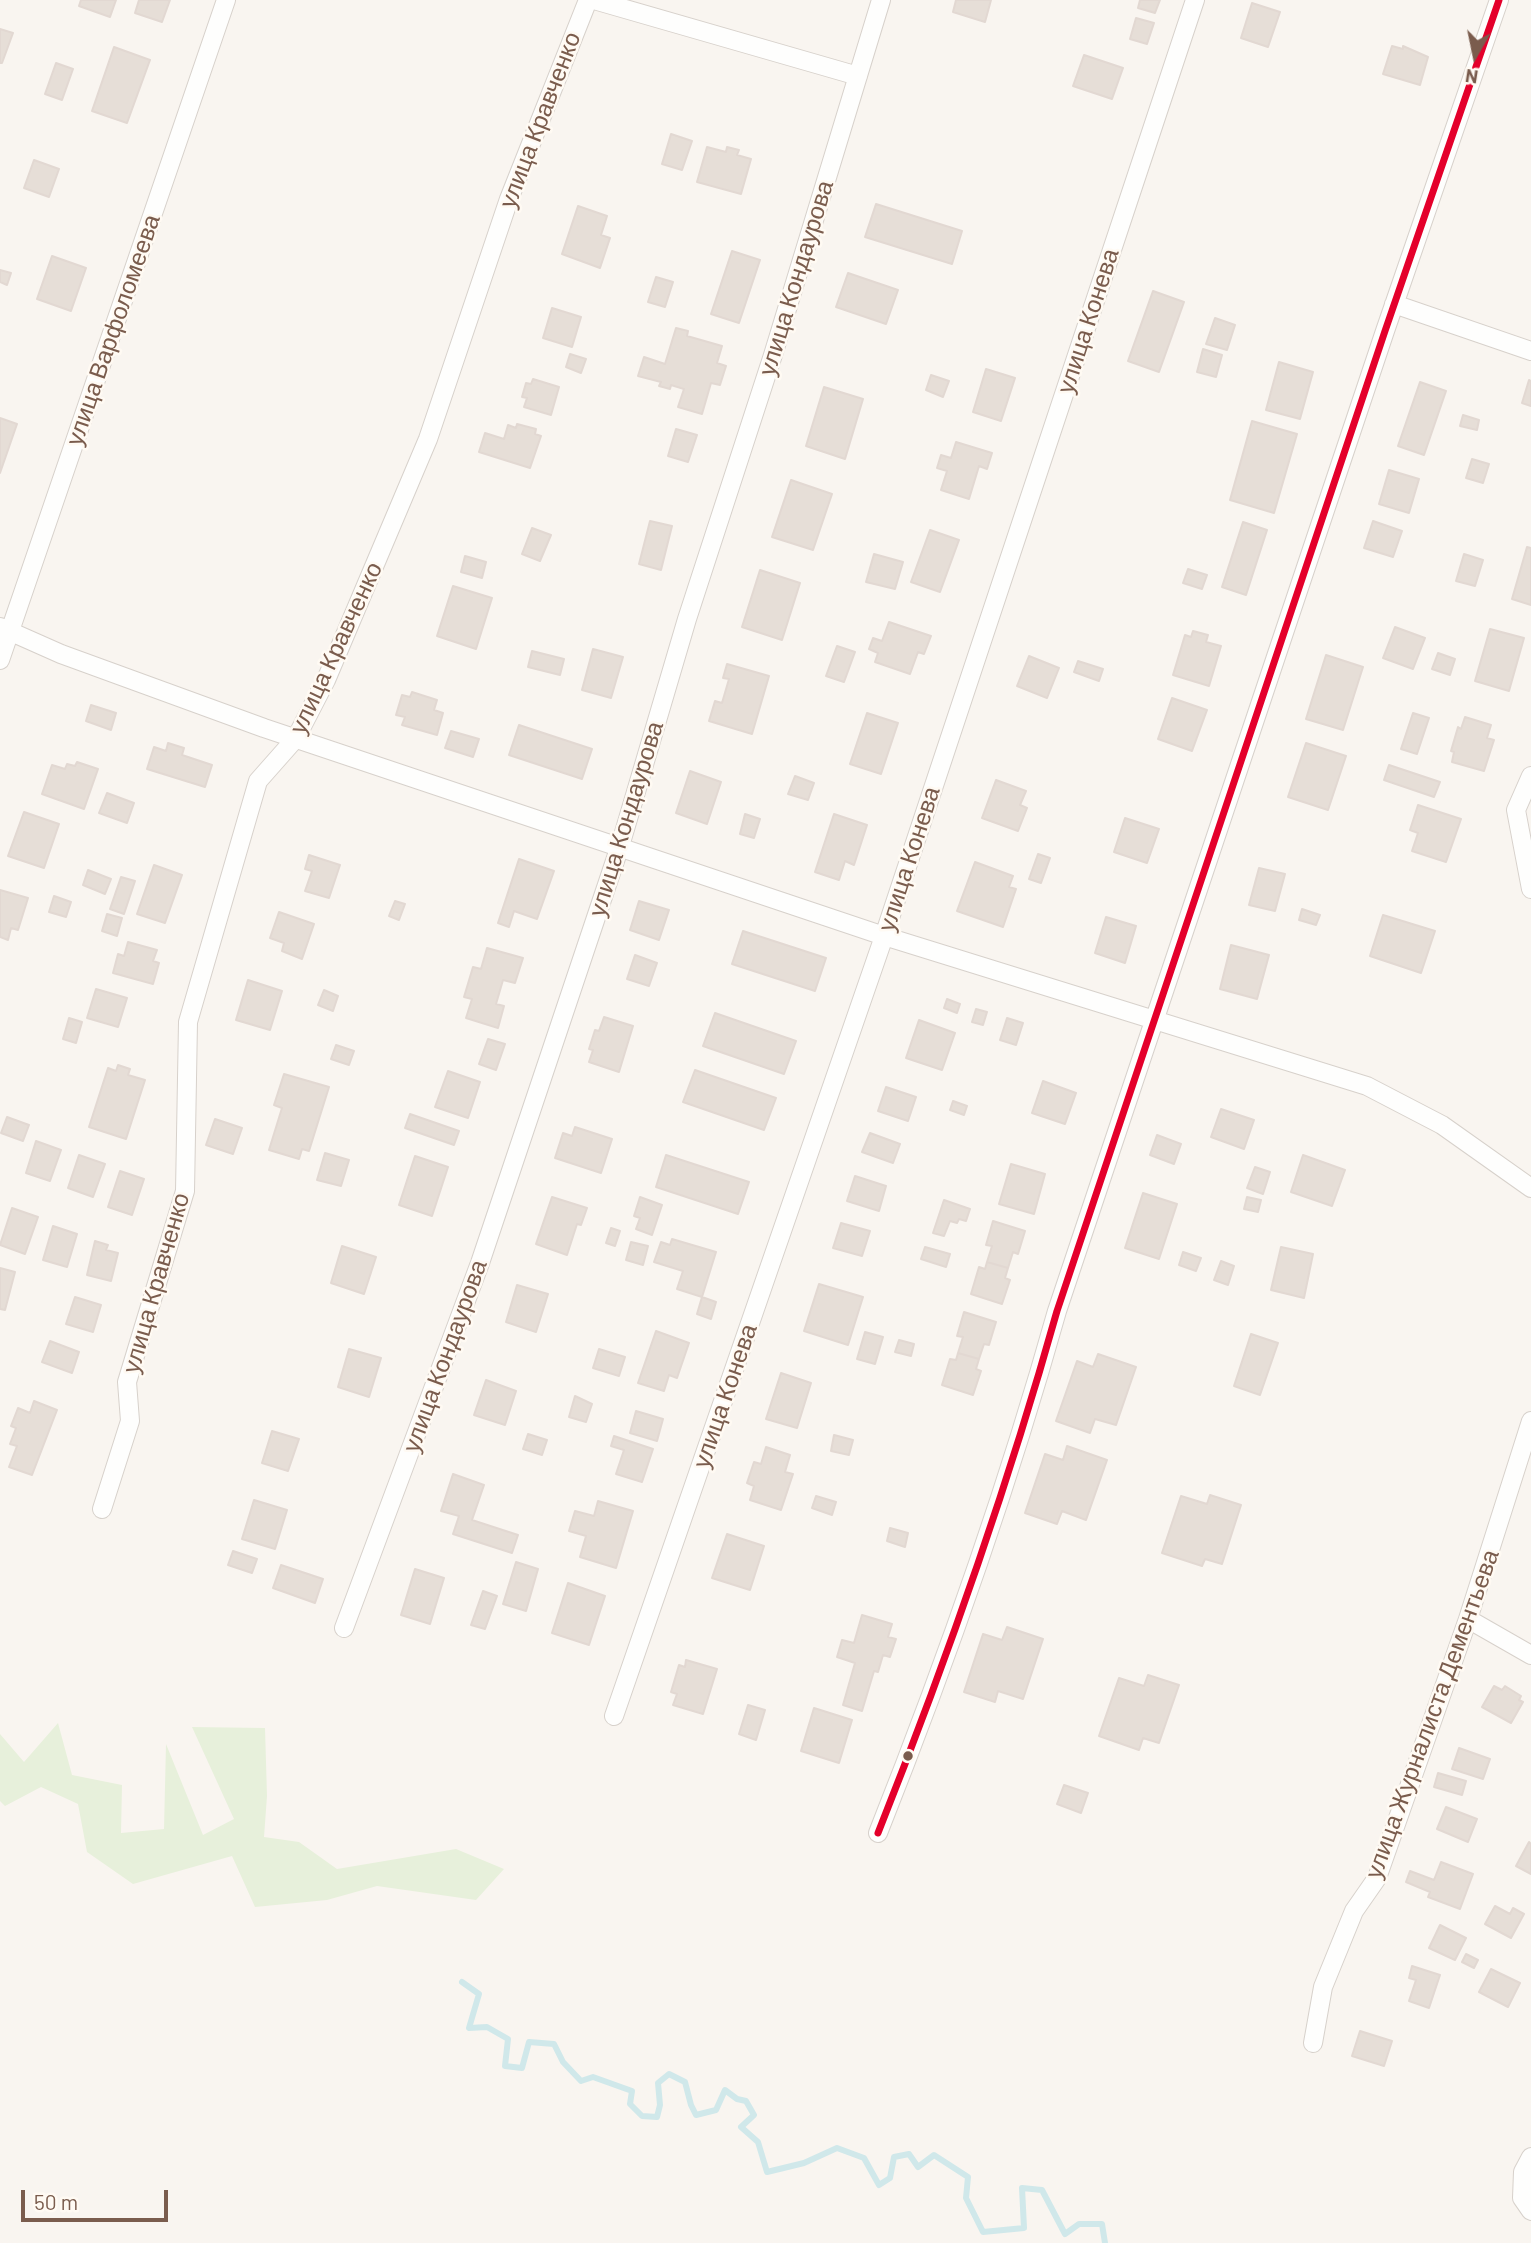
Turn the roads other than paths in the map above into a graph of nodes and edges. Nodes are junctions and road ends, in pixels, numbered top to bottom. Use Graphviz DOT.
graph roads {
  1 [pos="226,0"];
  2 [pos="588,0"];
  3 [pos="594,0"];
  4 [pos="881,0"];
  5 [pos="1195,0"];
  6 [pos="1499,0"];
  7 [pos="858,76"];
  8 [pos="1394,304"];
  9 [pos="1531,351"];
  10 [pos="5,629"];
  11 [pos="0,660"];
  12 [pos="296,738"];
  13 [pos="1531,776"];
  14 [pos="620,846"];
  15 [pos="1531,889"];
  16 [pos="884,936"];
  17 [pos="1154,1022"];
  18 [pos="1531,1188"];
  19 [pos="1531,1421"];
  20 [pos="102,1509"];
  21 [pos="1468,1619"];
  22 [pos="345,1628"];
  23 [pos="1531,1655"];
  24 [pos="614,1716"];
  25 [pos="878,1833"];
  26 [pos="1313,2043"];
  27 [pos="1531,2157"];
  28 [pos="1526,2204"];
  1 -- 10 [label="street, улица Варфоломеева"];
  2 -- 12 [label="street, улица Кравченко"];
  3 -- 7 [label="street"];
  4 -- 7 [label="street, улица Кондаурова"];
  5 -- 16 [label="street, улица Конева"];
  6 -- 8 [label="street"];
  7 -- 14 [label="street, улица Кондаурова"];
  8 -- 9 [label="street"];
  8 -- 17 [label="street"];
  10 -- 11 [label="street, улица Варфоломеева"];
  10 -- 12 [label="street"];
  12 -- 14 [label="street"];
  12 -- 20 [label="street, улица Кравченко"];
  13 -- 15 [label="street"];
  14 -- 16 [label="street"];
  14 -- 22 [label="street, улица Кондаурова"];
  16 -- 17 [label="street"];
  16 -- 24 [label="street, улица Конева"];
  17 -- 18 [label="street"];
  17 -- 25 [label="street"];
  19 -- 21 [label="street, улица Журналиста Дементьева"];
  21 -- 23 [label="street"];
  21 -- 26 [label="street, улица Журналиста Дементьева"];
  27 -- 28 [label="street"];
}
